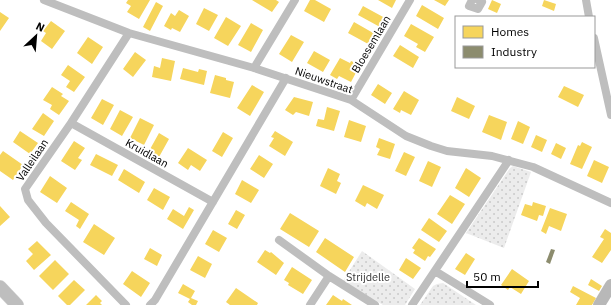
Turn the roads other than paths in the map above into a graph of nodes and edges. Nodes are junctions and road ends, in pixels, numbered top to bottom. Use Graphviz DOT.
graph roads {
  1 [pos="44,0"];
  2 [pos="295,0"];
  3 [pos="410,0"];
  4 [pos="472,0"];
  5 [pos="478,0"];
  6 [pos="586,0"];
  7 [pos="589,16"];
  8 [pos="129,33"];
  9 [pos="595,43"];
  10 [pos="254,68"];
  11 [pos="286,78"];
  12 [pos="351,100"];
  13 [pos="611,116"];
  14 [pos="70,123"];
  15 [pos="509,160"];
  16 [pos="213,202"];
  17 [pos="611,203"];
  18 [pos="279,240"];
  19 [pos="435,271"];
  20 [pos="329,276"];
  21 [pos="611,285"];
  22 [pos="0,287"];
  23 [pos="17,305"];
  24 [pos="126,305"];
  25 [pos="150,305"];
  26 [pos="310,305"];
  27 [pos="375,305"];
  28 [pos="412,305"];
  29 [pos="490,305"];
  30 [pos="599,305"];
  1 -- 8 [label="street, Nieuwstraat"];
  2 -- 10 [label="street"];
  3 -- 12 [label="street, Bloesemlaan"];
  4 -- 5 [label="street"];
  6 -- 7 [label="street"];
  8 -- 10 [label="street, Nieuwstraat"];
  8 -- 14 [label="street, Valleilaan"];
  9 -- 13 [label="street"];
  10 -- 11 [label="street, Nieuwstraat"];
  11 -- 12 [label="street, Nieuwstraat"];
  11 -- 16 [label="street"];
  12 -- 15 [label="street, Nieuwstraat"];
  14 -- 16 [label="street, Kruidlaan"];
  14 -- 24 [label="street, Valleilaan"];
  15 -- 17 [label="street, Nieuwstraat"];
  15 -- 19 [label="street"];
  16 -- 25 [label="street"];
  18 -- 20 [label="street"];
  19 -- 28 [label="street"];
  19 -- 29 [label="street"];
  20 -- 26 [label="street"];
  20 -- 27 [label="street"];
  21 -- 30 [label="street"];
  22 -- 23 [label="main road"];
}
